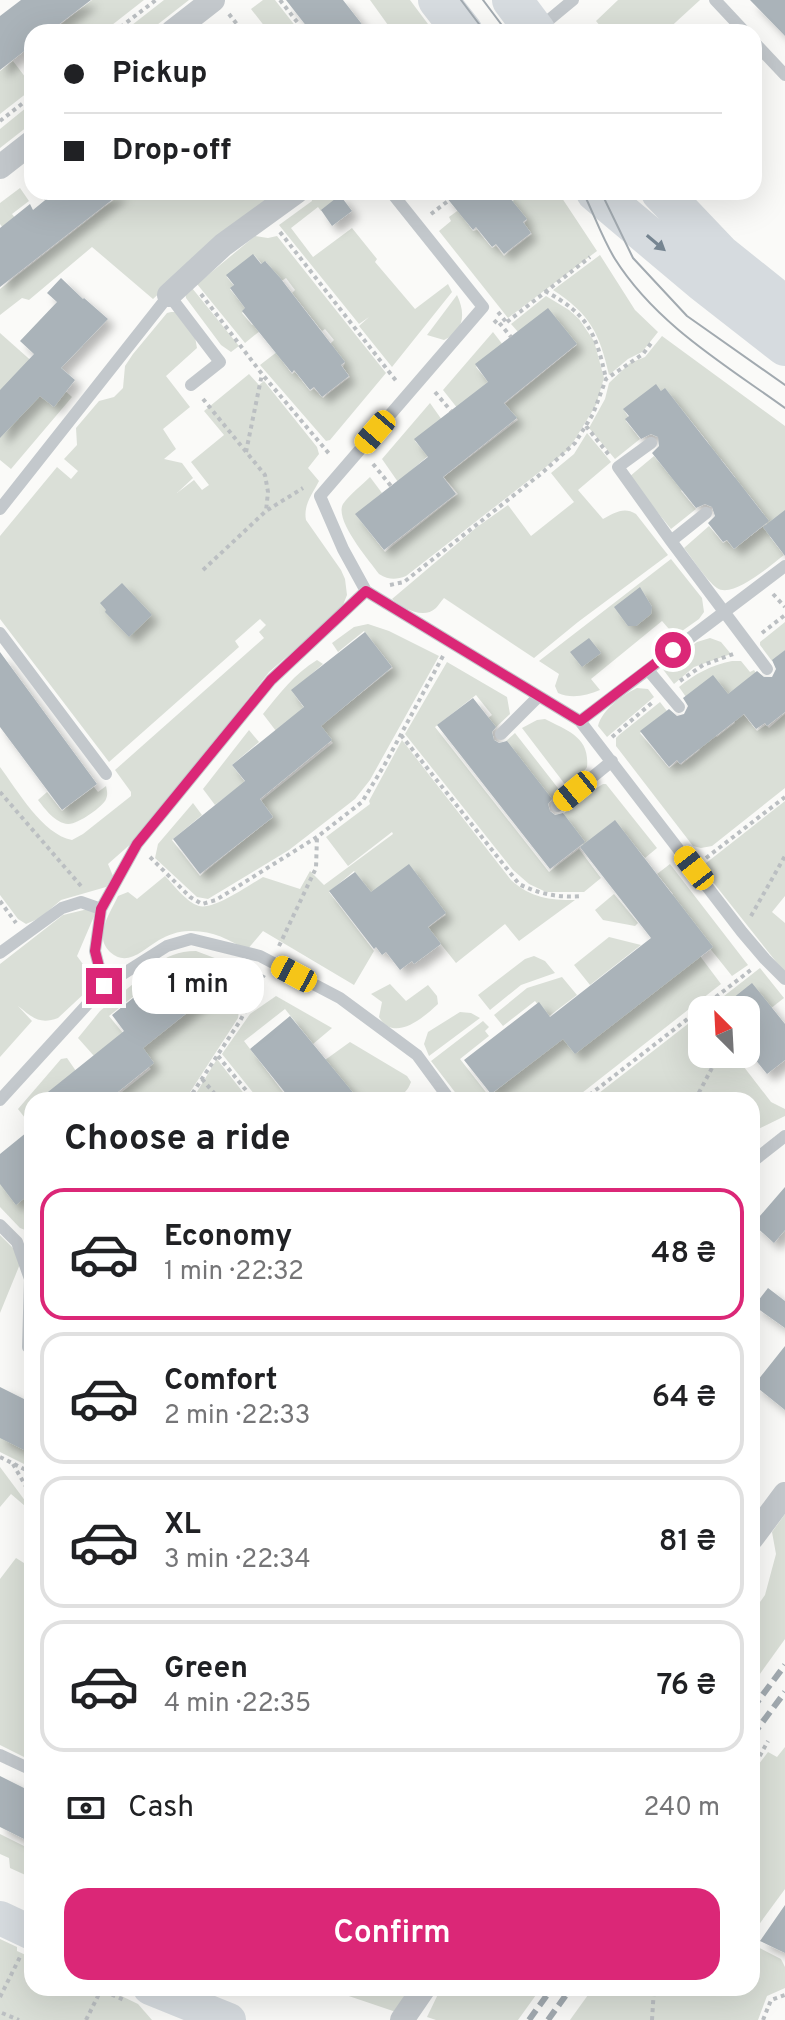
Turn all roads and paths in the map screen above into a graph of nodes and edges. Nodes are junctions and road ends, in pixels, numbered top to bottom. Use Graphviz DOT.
graph roads {
  1 [pos="156,0"];
  2 [pos="280,0"];
  3 [pos="438,0"];
  4 [pos="512,0"];
  5 [pos="573,0"];
  6 [pos="715,0"];
  7 [pos="220,6"];
  8 [pos="124,24"];
  9 [pos="187,24"];
  10 [pos="236,24"];
  11 [pos="299,24"];
  12 [pos="457,24"];
  13 [pos="530,24"];
  14 [pos="545,24"];
  15 [pos="738,24"];
  16 [pos="762,51"];
  17 [pos="785,75"];
  18 [pos="24,102"];
  19 [pos="0,121"];
  20 [pos="24,148"];
  21 [pos="0,167"];
  22 [pos="285,200"];
  23 [pos="397,200"];
  24 [pos="606,200"];
  25 [pos="669,200"];
  26 [pos="266,214"];
  27 [pos="590,257"];
  28 [pos="188,277"];
  29 [pos="545,291"];
  30 [pos="169,295"];
  31 [pos="785,306"];
  32 [pos="501,325"];
  33 [pos="487,332"];
  34 [pos="511,337"];
  35 [pos="652,342"];
  36 [pos="785,346"];
  37 [pos="262,374"];
  38 [pos="606,379"];
  39 [pos="191,385"];
  40 [pos="435,392"];
  41 [pos="407,395"];
  42 [pos="451,411"];
  43 [pos="651,443"];
  44 [pos="246,452"];
  45 [pos="373,464"];
  46 [pos="343,470"];
  47 [pos="391,486"];
  48 [pos="320,496"];
  49 [pos="0,509"];
  50 [pos="266,511"];
  51 [pos="706,513"];
  52 [pos="671,541"];
  53 [pos="785,566"];
  54 [pos="203,570"];
  55 [pos="385,586"];
  56 [pos="366,591"];
  57 [pos="724,612"];
  58 [pos="0,633"];
  59 [pos="451,642"];
  60 [pos="767,669"];
  61 [pos="648,670"];
  62 [pos="539,696"];
  63 [pos="679,707"];
  64 [pos="580,721"];
  65 [pos="501,734"];
  66 [pos="401,735"];
  67 [pos="612,761"];
  68 [pos="106,774"];
  69 [pos="0,792"];
  70 [pos="785,797"];
  71 [pos="557,806"];
  72 [pos="137,844"];
  73 [pos="785,856"];
  74 [pos="694,868"];
  75 [pos="582,896"];
  76 [pos="0,901"];
  77 [pos="101,909"];
  78 [pos="742,932"];
  79 [pos="25,934"];
  80 [pos="0,953"];
  81 [pos="765,959"];
  82 [pos="785,979"];
  83 [pos="104,986"];
  84 [pos="717,996"];
  85 [pos="688,1018"];
  86 [pos="218,1056"];
  87 [pos="712,1068"];
  88 [pos="202,1079"];
  89 [pos="213,1092"];
  90 [pos="247,1092"];
  91 [pos="444,1092"];
  92 [pos="593,1092"];
  93 [pos="699,1092"];
  94 [pos="0,1100"];
  95 [pos="785,1136"];
  96 [pos="760,1156"];
  97 [pos="0,1225"];
  98 [pos="24,1262"];
  99 [pos="0,1457"];
  100 [pos="13,1464"];
  101 [pos="24,1469"];
  102 [pos="24,1483"];
  103 [pos="785,1494"];
  104 [pos="760,1527"];
  105 [pos="768,1741"];
  106 [pos="0,1755"];
  107 [pos="760,1756"];
  108 [pos="24,1766"];
  109 [pos="0,1918"];
  110 [pos="24,1941"];
  111 [pos="24,1950"];
  112 [pos="785,1995"];
  113 [pos="98,1996"];
  114 [pos="170,1996"];
  115 [pos="418,1996"];
  116 [pos="654,1996"];
  117 [pos="0,1997"];
  118 [pos="2,2013"];
  119 [pos="19,2020"];
  120 [pos="86,2020"];
  121 [pos="229,2020"];
  122 [pos="402,2020"];
  123 [pos="652,2020"];
  124 [pos="763,2020"];
  1 -- 8 [label="path"];
  2 -- 11 [label="path"];
  3 -- 12 [label="main road"];
  4 -- 13 [label="main road"];
  5 -- 14 [label="lane"];
  6 -- 15 [label="lane"];
  7 -- 9 [label="street"];
  7 -- 10 [label="path"];
  16 -- 17 [label="lane"];
  18 -- 19 [label="path"];
  20 -- 21 [label="street"];
  22 -- 26 [label="street"];
  23 -- 41 [label="lane"];
  24 -- 36 [label="main road, one-way"];
  25 -- 31 [label="main road"];
  26 -- 28 [label="street"];
  26 -- 41 [label="path"];
  27 -- 29 [label="path"];
  28 -- 30 [label="street"];
  28 -- 37 [label="path"];
  29 -- 32 [label="path"];
  29 -- 38 [label="path"];
  30 -- 39 [label="lane"];
  30 -- 49 [label="lane"];
  32 -- 33 [label="path"];
  32 -- 34 [label="path"];
  35 -- 38 [label="path"];
  37 -- 44 [label="path"];
  37 -- 46 [label="path"];
  38 -- 55 [label="path"];
  39 -- 44 [label="path"];
  40 -- 42 [label="path"];
  41 -- 46 [label="lane"];
  43 -- 52 [label="lane"];
  44 -- 50 [label="path"];
  45 -- 47 [label="path"];
  46 -- 48 [label="lane"];
  48 -- 50 [label="path"];
  48 -- 56 [label="lane"];
  50 -- 54 [label="path"];
  51 -- 52 [label="lane"];
  52 -- 57 [label="lane"];
  53 -- 57 [label="lane"];
  56 -- 59 [label="lane"];
  56 -- 72 [label="lane"];
  57 -- 60 [label="lane"];
  57 -- 61 [label="lane"];
  58 -- 68 [label="lane"];
  59 -- 62 [label="lane"];
  59 -- 66 [label="path"];
  61 -- 63 [label="lane"];
  61 -- 64 [label="lane"];
  62 -- 64 [label="lane"];
  62 -- 65 [label="lane"];
  64 -- 67 [label="lane"];
  66 -- 72 [label="path"];
  66 -- 75 [label="path"];
  67 -- 71 [label="lane"];
  67 -- 74 [label="lane"];
  69 -- 77 [label="path"];
  70 -- 74 [label="path"];
  72 -- 77 [label="lane"];
  73 -- 78 [label="path"];
  74 -- 78 [label="lane"];
  76 -- 79 [label="path"];
  77 -- 79 [label="lane"];
  77 -- 83 [label="lane"];
  78 -- 81 [label="lane"];
  79 -- 80 [label="lane"];
  81 -- 82 [label="lane"];
  81 -- 84 [label="path"];
  83 -- 91 [label="lane"];
  83 -- 94 [label="lane"];
  85 -- 92 [label="path"];
  86 -- 90 [label="path"];
  87 -- 93 [label="path"];
  88 -- 89 [label="path"];
  95 -- 96 [label="lane"];
  97 -- 98 [label="lane"];
  99 -- 100 [label="path"];
  100 -- 101 [label="path"];
  100 -- 102 [label="path"];
  103 -- 104 [label="street"];
  105 -- 107 [label="path"];
  106 -- 108 [label="lane"];
  109 -- 110 [label="main road"];
  111 -- 117 [label="path"];
  112 -- 124 [label="path"];
  113 -- 120 [label="path"];
  114 -- 121 [label="main road"];
  115 -- 122 [label="street"];
  116 -- 123 [label="path"];
  118 -- 119 [label="path"];
}
